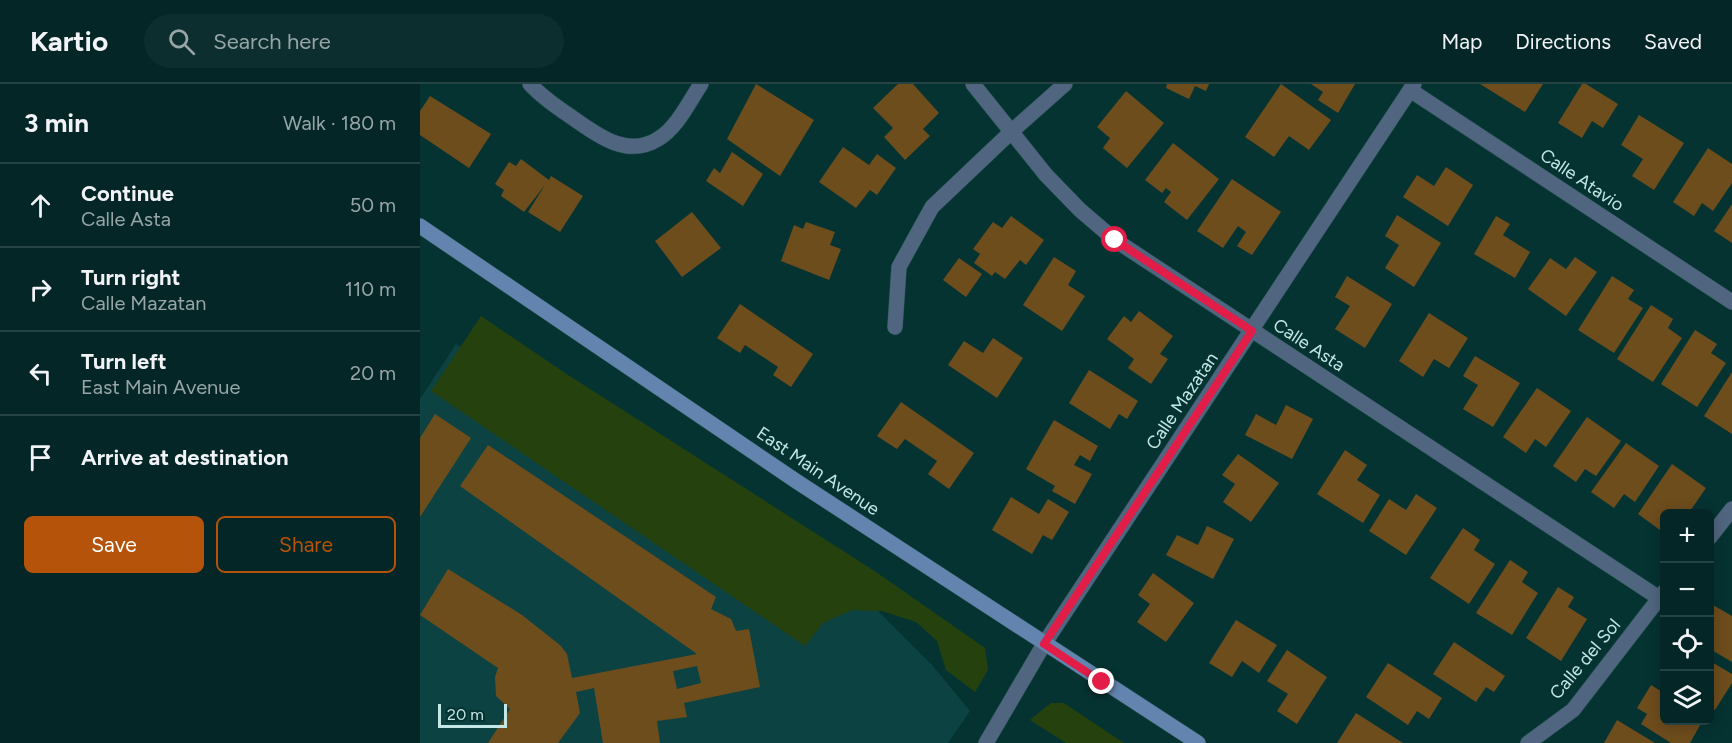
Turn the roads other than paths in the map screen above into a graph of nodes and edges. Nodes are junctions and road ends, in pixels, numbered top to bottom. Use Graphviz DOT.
graph roads {
  1 [pos="530,84"];
  2 [pos="701,84"];
  3 [pos="973,84"];
  4 [pos="1065,84"];
  5 [pos="1412,87"];
  6 [pos="1011,132"];
  7 [pos="420,226"];
  8 [pos="1732,303"];
  9 [pos="895,327"];
  10 [pos="1252,331"];
  11 [pos="1732,509"];
  12 [pos="1714,532"];
  13 [pos="1660,594"];
  14 [pos="1660,598"];
  15 [pos="1044,644"];
  16 [pos="986,743"];
  17 [pos="1198,743"];
  18 [pos="1528,743"];
  1 -- 2 [label="street"];
  3 -- 6 [label="street, Calle Asta"];
  4 -- 6 [label="street"];
  5 -- 8 [label="street, Calle Atavio"];
  5 -- 10 [label="street, Calle Mazatan"];
  6 -- 9 [label="street"];
  6 -- 10 [label="street, Calle Asta"];
  7 -- 15 [label="main road, East Main Avenue"];
  10 -- 13 [label="street, Calle Asta"];
  10 -- 15 [label="street, Calle Mazatan"];
  11 -- 12 [label="street"];
  14 -- 18 [label="street, Calle del Sol"];
  15 -- 16 [label="street, Calle Mazatan"];
  15 -- 17 [label="main road, East Main Avenue"];
}
